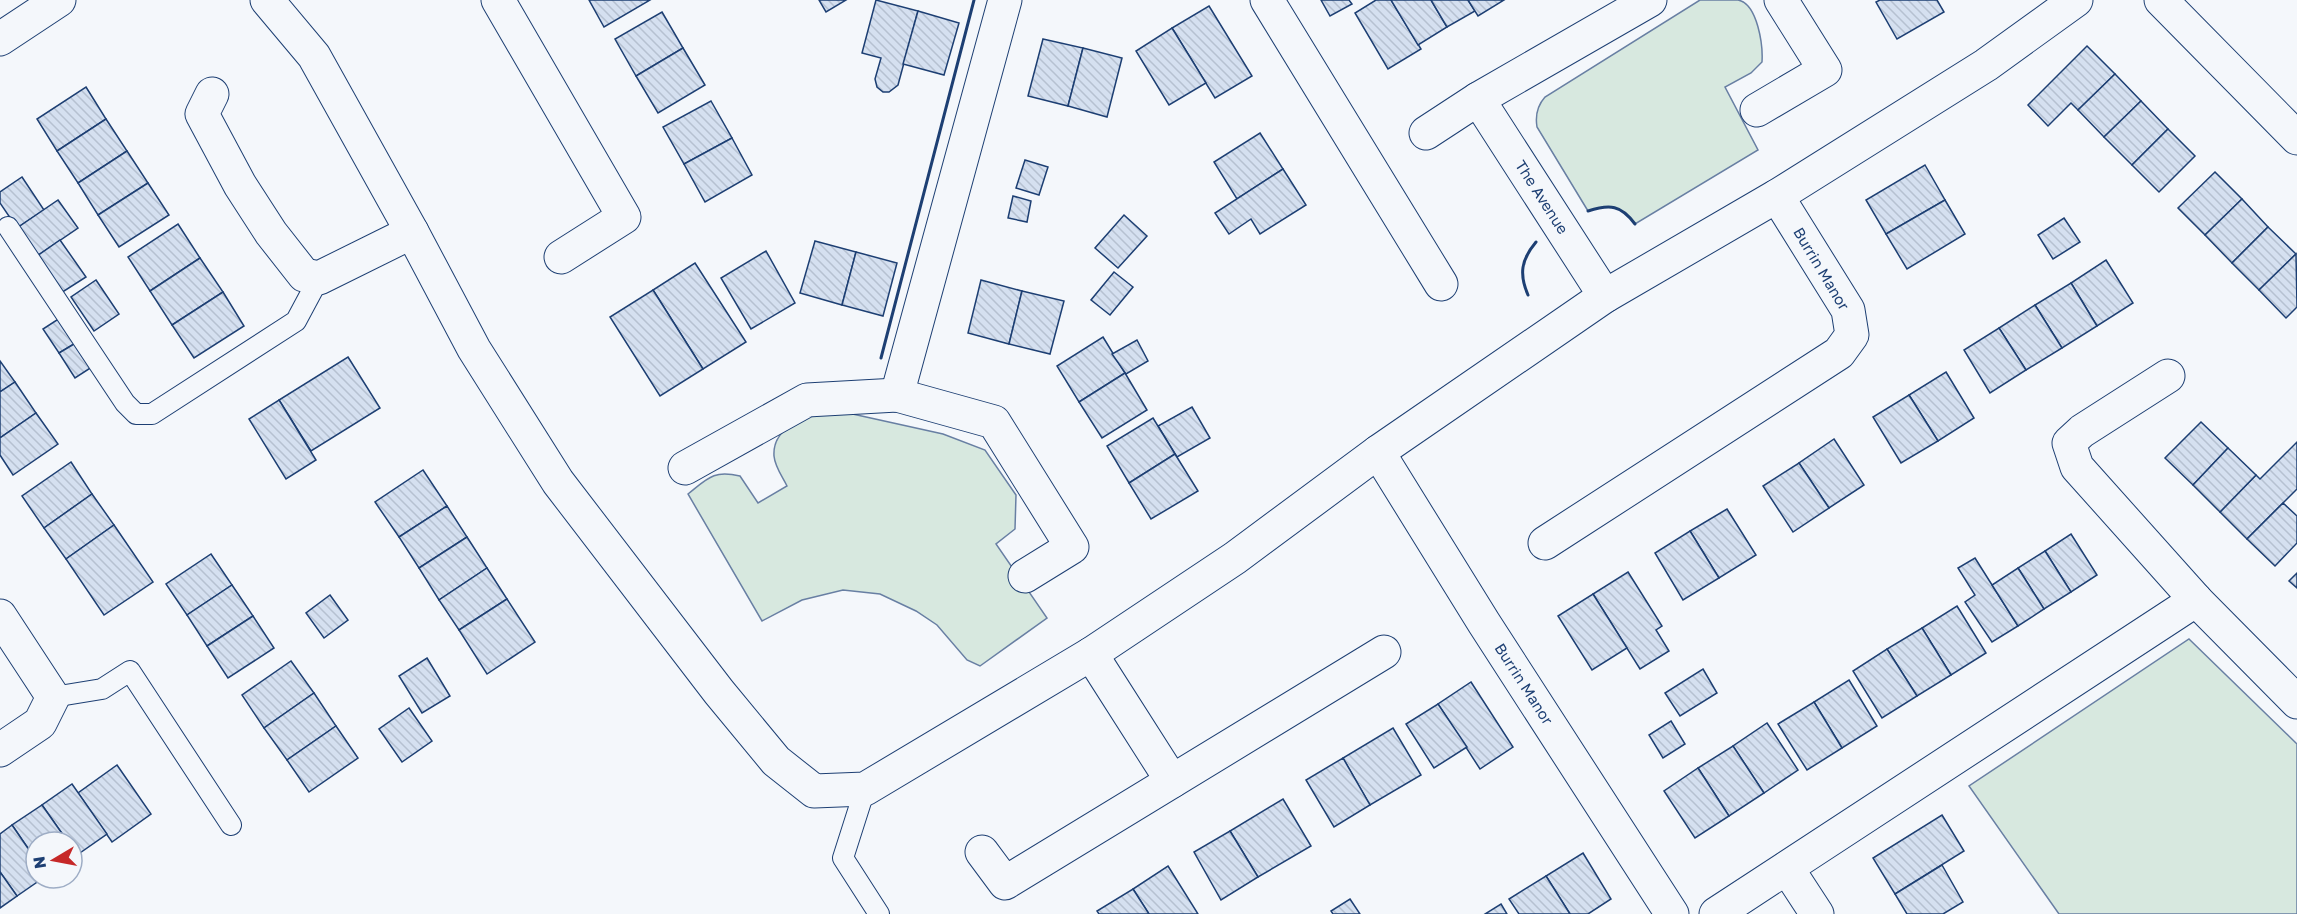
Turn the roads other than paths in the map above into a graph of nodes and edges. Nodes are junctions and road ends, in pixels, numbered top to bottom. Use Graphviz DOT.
graph roads {
  1 [pos="58,0"];
  2 [pos="267,0"];
  3 [pos="498,0"];
  4 [pos="1005,0"];
  5 [pos="1267,0"];
  6 [pos="1650,0"];
  7 [pos="1781,0"];
  8 [pos="2076,0"];
  9 [pos="2161,0"];
  10 [pos="0,39"];
  11 [pos="212,94"];
  12 [pos="1478,99"];
  13 [pos="1757,110"];
  14 [pos="1426,133"];
  15 [pos="2297,138"];
  16 [pos="1777,196"];
  17 [pos="8,227"];
  18 [pos="412,232"];
  19 [pos="561,257"];
  20 [pos="319,278"];
  21 [pos="1441,284"];
  22 [pos="1605,296"];
  23 [pos="2169,376"];
  24 [pos="897,395"];
  25 [pos="1378,452"];
  26 [pos="685,468"];
  27 [pos="1545,543"];
  28 [pos="1025,576"];
  29 [pos="2196,600"];
  30 [pos="0,616"];
  31 [pos="1384,652"];
  32 [pos="1090,654"];
  33 [pos="53,697"];
  34 [pos="2297,702"];
  35 [pos="0,750"];
  36 [pos="1172,781"];
  37 [pos="865,789"];
  38 [pos="231,825"];
  39 [pos="982,852"];
  40 [pos="1786,868"];
  41 [pos="879,914"];
  42 [pos="1672,914"];
  43 [pos="1716,914"];
  44 [pos="1817,914"];
  1 -- 10 [label="street"];
  2 -- 18 [label="street"];
  3 -- 19 [label="street"];
  4 -- 24 [label="street"];
  5 -- 21 [label="street"];
  6 -- 12 [label="street"];
  7 -- 13 [label="street"];
  8 -- 16 [label="street"];
  9 -- 15 [label="street"];
  11 -- 20 [label="street"];
  12 -- 14 [label="street"];
  12 -- 22 [label="street, The Avenue"];
  16 -- 22 [label="street"];
  16 -- 27 [label="street, Burrin Manor"];
  17 -- 20 [label="lane"];
  18 -- 20 [label="street"];
  18 -- 37 [label="street"];
  22 -- 25 [label="street"];
  23 -- 29 [label="street"];
  24 -- 26 [label="street"];
  24 -- 28 [label="street"];
  25 -- 32 [label="street"];
  25 -- 42 [label="street, Burrin Manor"];
  29 -- 34 [label="street"];
  29 -- 40 [label="street"];
  30 -- 33 [label="street"];
  31 -- 36 [label="street"];
  32 -- 36 [label="street"];
  32 -- 37 [label="street"];
  33 -- 35 [label="street"];
  33 -- 38 [label="lane"];
  36 -- 39 [label="street"];
  37 -- 41 [label="lane"];
  40 -- 43 [label="street"];
  40 -- 44 [label="street"];
}
